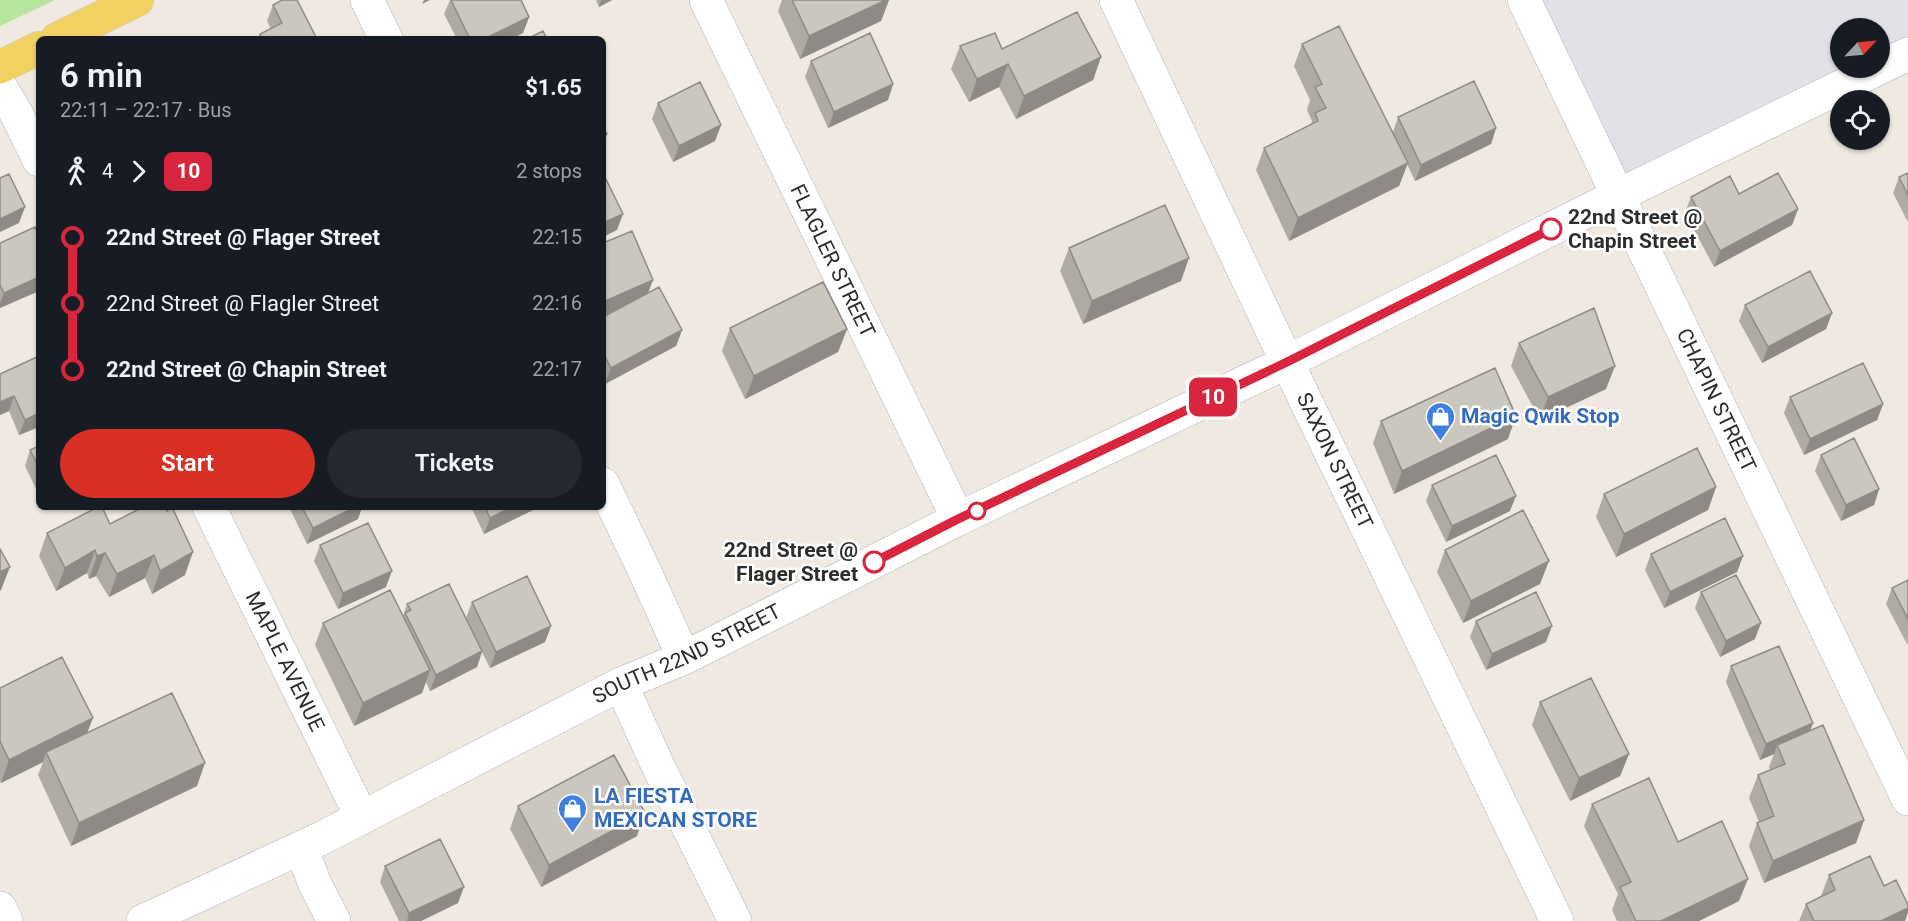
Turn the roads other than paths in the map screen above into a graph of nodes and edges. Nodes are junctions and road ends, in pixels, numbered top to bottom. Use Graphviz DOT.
graph roads {
  1 [pos="137,0"];
  2 [pos="367,0"];
  3 [pos="706,0"];
  4 [pos="1116,0"];
  5 [pos="1524,0"];
  6 [pos="63,36"];
  7 [pos="385,36"];
  8 [pos="36,49"];
  9 [pos="1908,54"];
  10 [pos="0,67"];
  11 [pos="0,86"];
  12 [pos="36,154"];
  13 [pos="1617,196"];
  14 [pos="1287,362"];
  15 [pos="606,490"];
  16 [pos="210,510"];
  17 [pos="958,519"];
  18 [pos="684,658"];
  19 [pos="621,684"];
  20 [pos="1908,799"];
  21 [pos="362,818"];
  22 [pos="301,848"];
  23 [pos="0,908"];
  24 [pos="6,921"];
  25 [pos="143,921"];
  26 [pos="334,921"];
  27 [pos="735,921"];
  28 [pos="1557,921"];
  1 -- 6 [label="main road"];
  2 -- 7 [label="street"];
  3 -- 17 [label="street, FLAGLER STREET"];
  4 -- 14 [label="street, SAXON STREET"];
  5 -- 13 [label="street, CHAPIN STREET"];
  8 -- 10 [label="main road"];
  9 -- 13 [label="street, SOUTH 22ND STREET"];
  11 -- 12 [label="street"];
  13 -- 14 [label="street, SOUTH 22ND STREET"];
  13 -- 20 [label="street, CHAPIN STREET"];
  14 -- 17 [label="street, SOUTH 22ND STREET"];
  14 -- 28 [label="street, SAXON STREET"];
  15 -- 18 [label="street"];
  16 -- 21 [label="street, MAPLE AVENUE"];
  17 -- 18 [label="street, SOUTH 22ND STREET"];
  18 -- 19 [label="street, SOUTH 22ND STREET"];
  19 -- 21 [label="street, SOUTH 22ND STREET"];
  19 -- 27 [label="street"];
  21 -- 22 [label="street, SOUTH 22ND STREET"];
  22 -- 25 [label="street, SOUTH 22ND STREET"];
  22 -- 26 [label="street"];
  23 -- 24 [label="street"];
}
